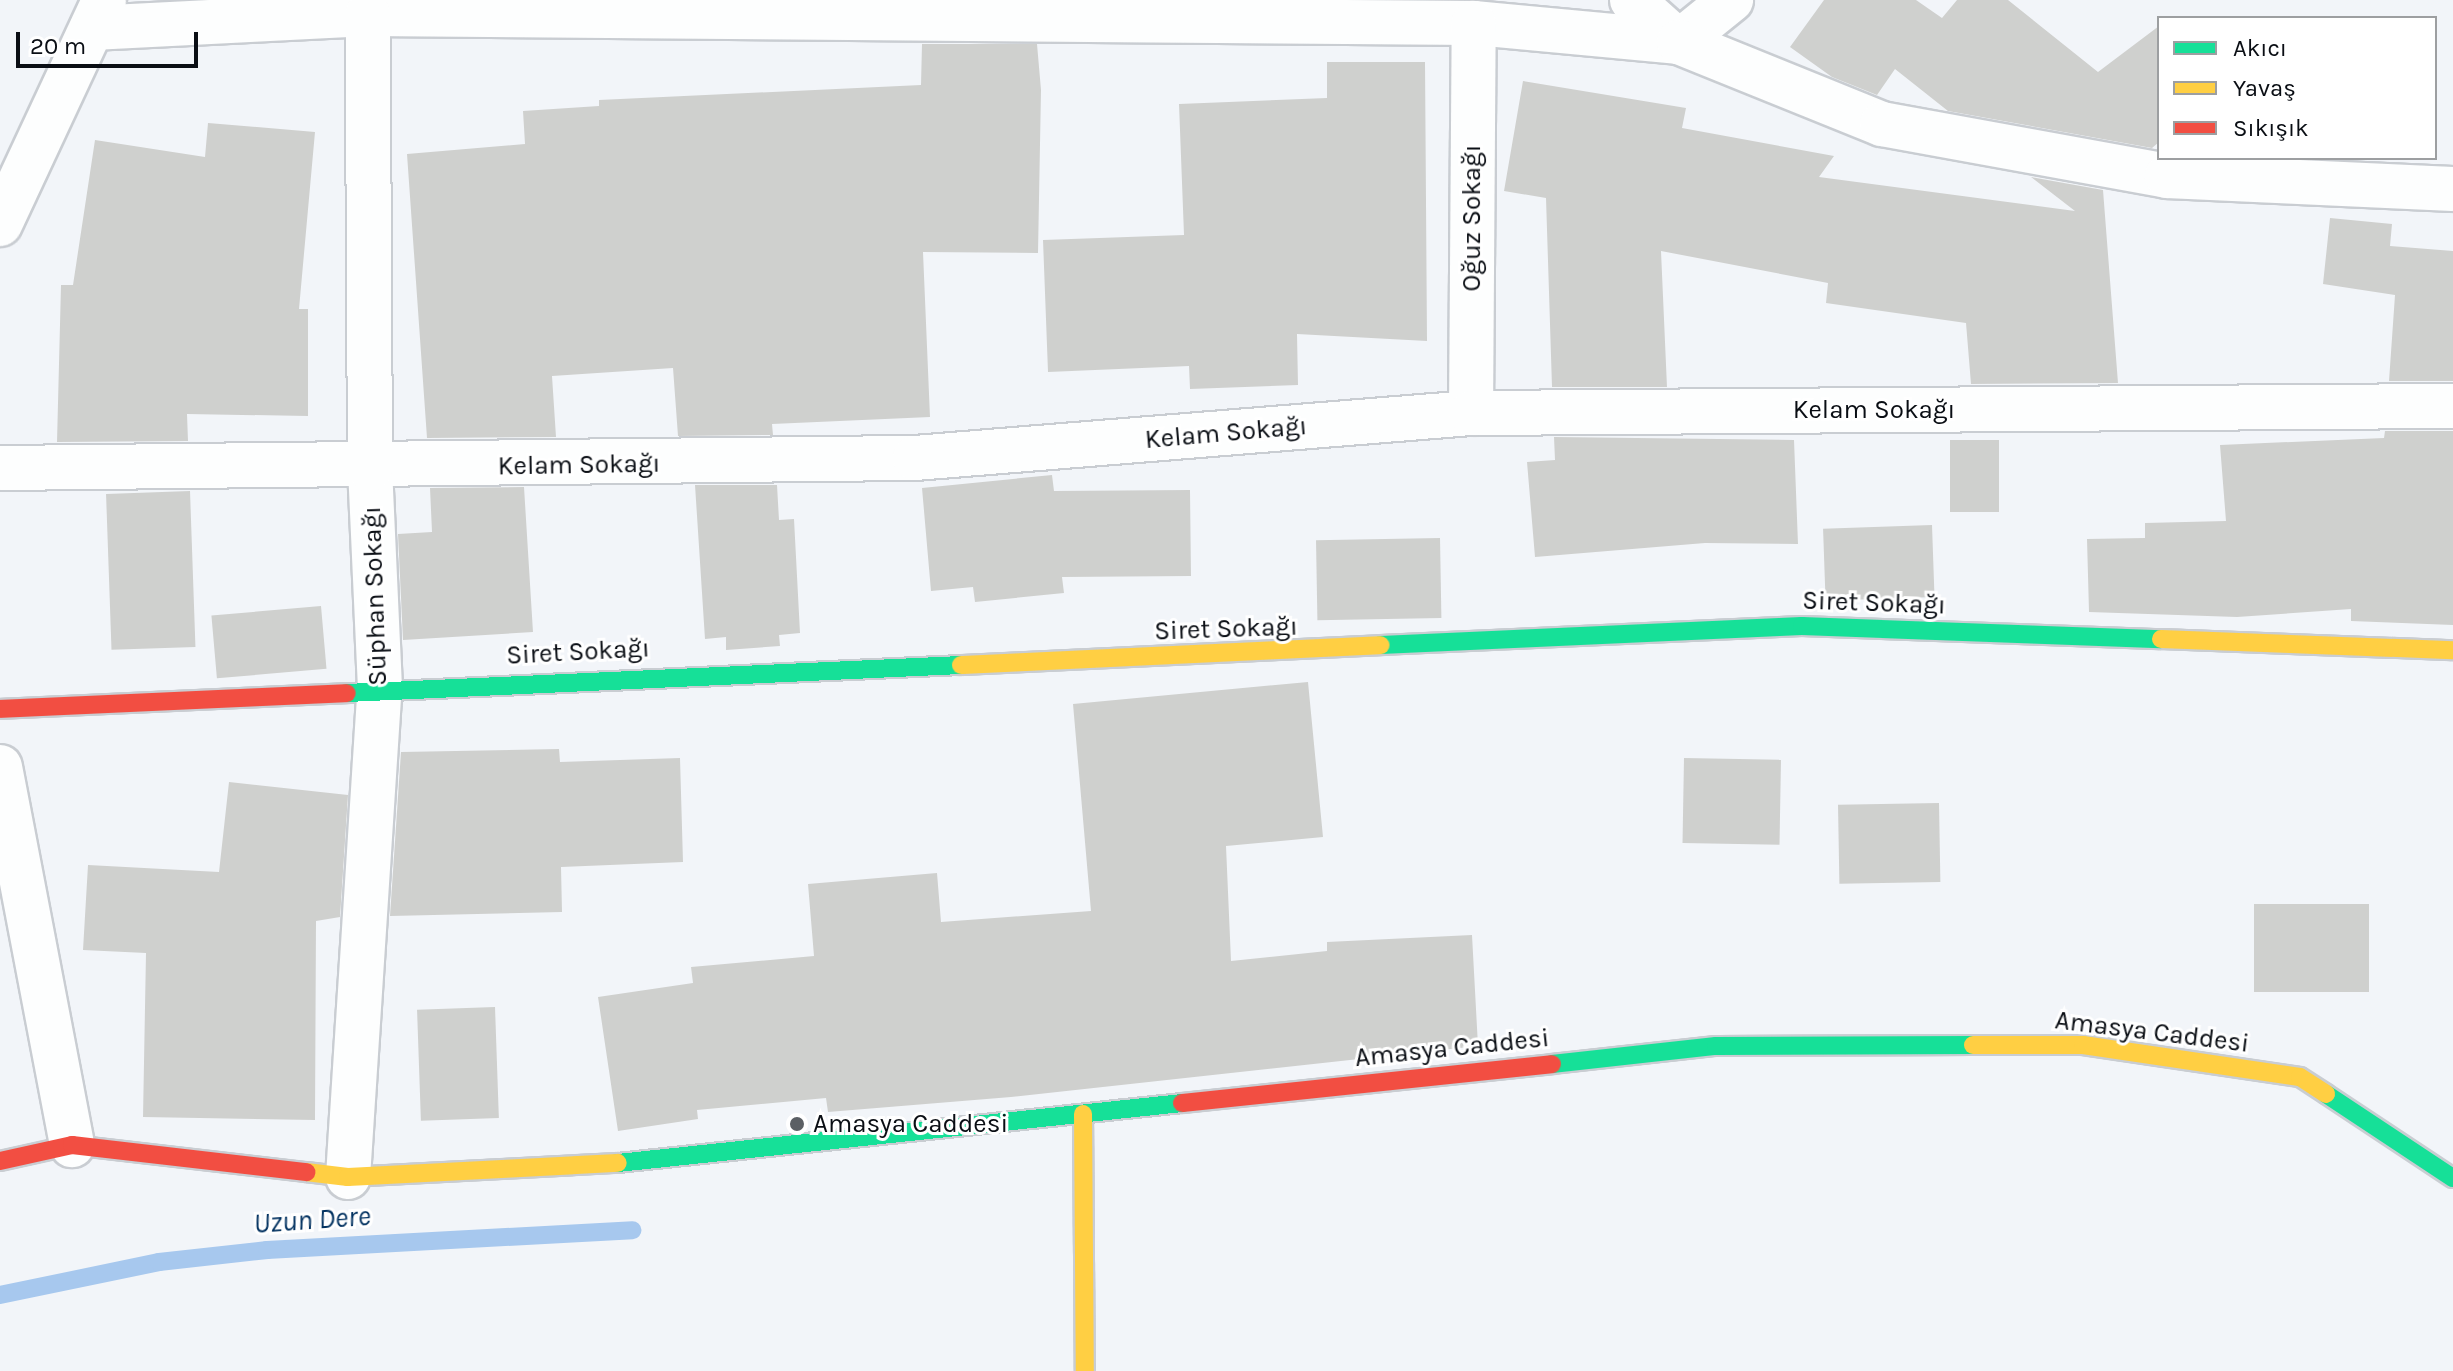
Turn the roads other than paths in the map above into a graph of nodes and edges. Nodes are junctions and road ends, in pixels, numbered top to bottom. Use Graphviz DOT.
graph roads {
  1 [pos="1632,0"];
  2 [pos="1731,0"];
  3 [pos="99,14"];
  4 [pos="368,14"];
  5 [pos="1474,23"];
  6 [pos="1679,42"];
  7 [pos="2453,189"];
  8 [pos="0,224"];
  9 [pos="2453,406"];
  10 [pos="1471,413"];
  11 [pos="0,468"];
  12 [pos="370,469"];
  13 [pos="2453,650"];
  14 [pos="380,688"];
  15 [pos="0,709"];
  16 [pos="0,767"];
  17 [pos="1083,1114"];
  18 [pos="72,1145"];
  19 [pos="0,1161"];
  20 [pos="348,1177"];
  21 [pos="2453,1178"];
  22 [pos="1085,1371"];
  1 -- 6 [label="street"];
  2 -- 6 [label="street"];
  3 -- 4 [label="street"];
  3 -- 8 [label="street"];
  4 -- 5 [label="street"];
  4 -- 12 [label="street, Süphan Sokağı"];
  5 -- 6 [label="street"];
  5 -- 10 [label="street, Oğuz Sokağı"];
  6 -- 7 [label="street"];
  9 -- 10 [label="street, Kelam Sokağı"];
  10 -- 12 [label="street, Kelam Sokağı"];
  11 -- 12 [label="street, Kelam Sokağı"];
  12 -- 14 [label="street, Süphan Sokağı"];
  13 -- 14 [label="street, Siret Sokağı"];
  14 -- 15 [label="street, Siret Sokağı"];
  14 -- 20 [label="street, Süphan Sokağı"];
  16 -- 18 [label="street"];
  17 -- 20 [label="street, Amasya Caddesi"];
  17 -- 21 [label="street, Amasya Caddesi"];
  17 -- 22 [label="street"];
  18 -- 19 [label="street, Amasya Caddesi"];
  18 -- 20 [label="street, Amasya Caddesi"];
}
